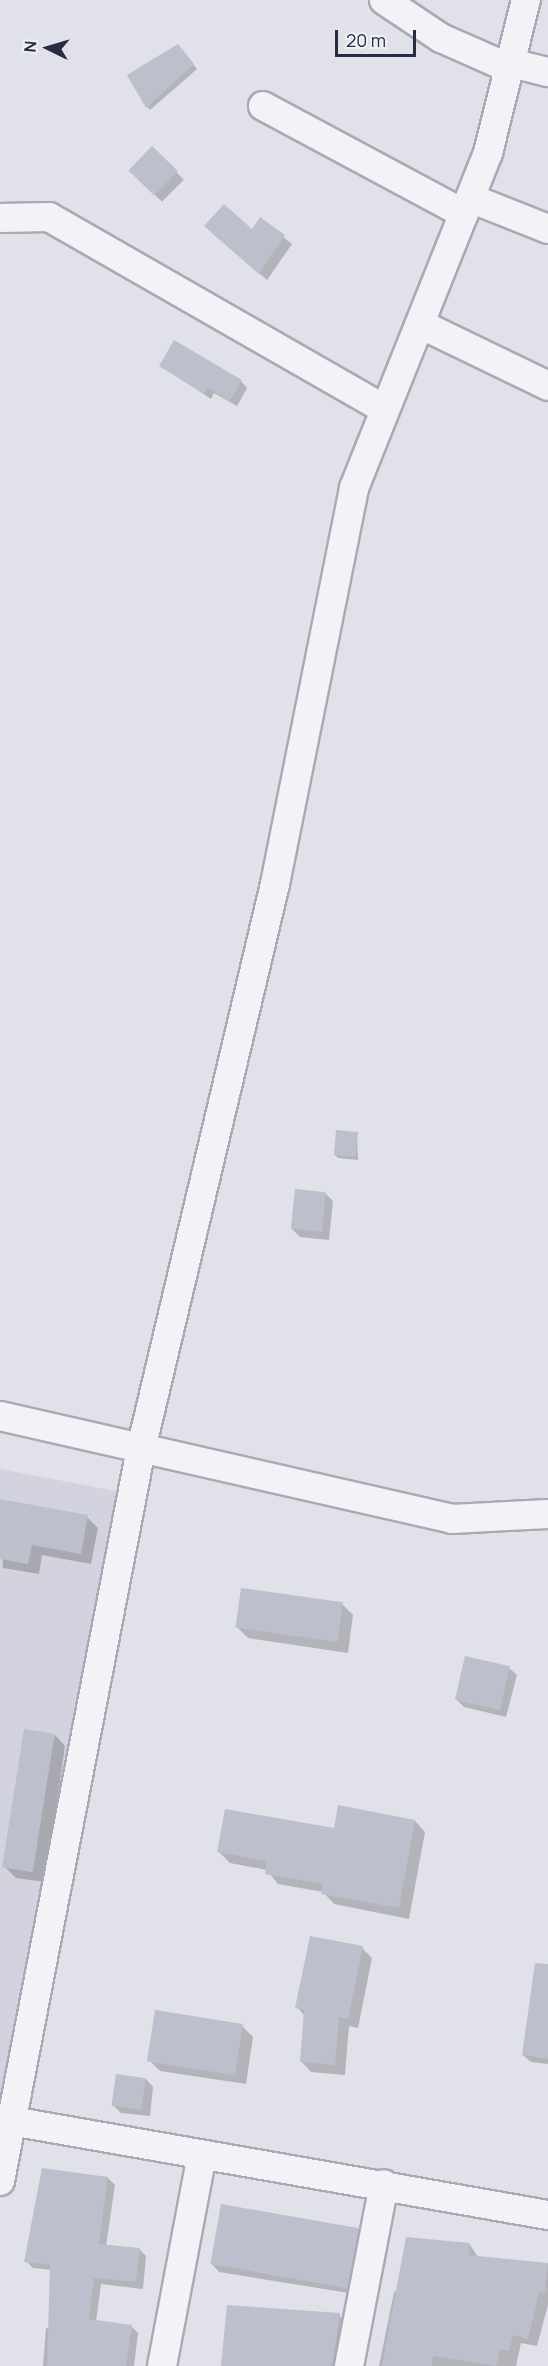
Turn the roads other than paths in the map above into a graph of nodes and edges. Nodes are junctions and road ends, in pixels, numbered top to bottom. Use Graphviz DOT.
graph roads {
  1 [pos="384,0"];
  2 [pos="526,0"];
  3 [pos="510,66"];
  4 [pos="548,72"];
  5 [pos="263,106"];
  6 [pos="467,206"];
  7 [pos="0,218"];
  8 [pos="548,229"];
  9 [pos="420,324"];
  10 [pos="548,386"];
  11 [pos="384,408"];
  12 [pos="0,1416"];
  13 [pos="141,1449"];
  14 [pos="548,1514"];
  15 [pos="5,2121"];
  16 [pos="202,2155"];
  17 [pos="0,2181"];
  18 [pos="384,2184"];
  19 [pos="548,2215"];
  20 [pos="162,2366"];
  21 [pos="349,2366"];
  1 -- 3 [label="street"];
  2 -- 3 [label="street"];
  3 -- 4 [label="street"];
  3 -- 6 [label="street"];
  5 -- 6 [label="street"];
  6 -- 8 [label="street"];
  6 -- 9 [label="street"];
  7 -- 11 [label="street"];
  9 -- 10 [label="street"];
  9 -- 11 [label="street"];
  11 -- 13 [label="street"];
  12 -- 13 [label="street"];
  13 -- 14 [label="street"];
  13 -- 15 [label="street"];
  15 -- 16 [label="street"];
  15 -- 17 [label="street"];
  16 -- 18 [label="street"];
  16 -- 20 [label="street"];
  18 -- 19 [label="street"];
  18 -- 21 [label="street"];
}
